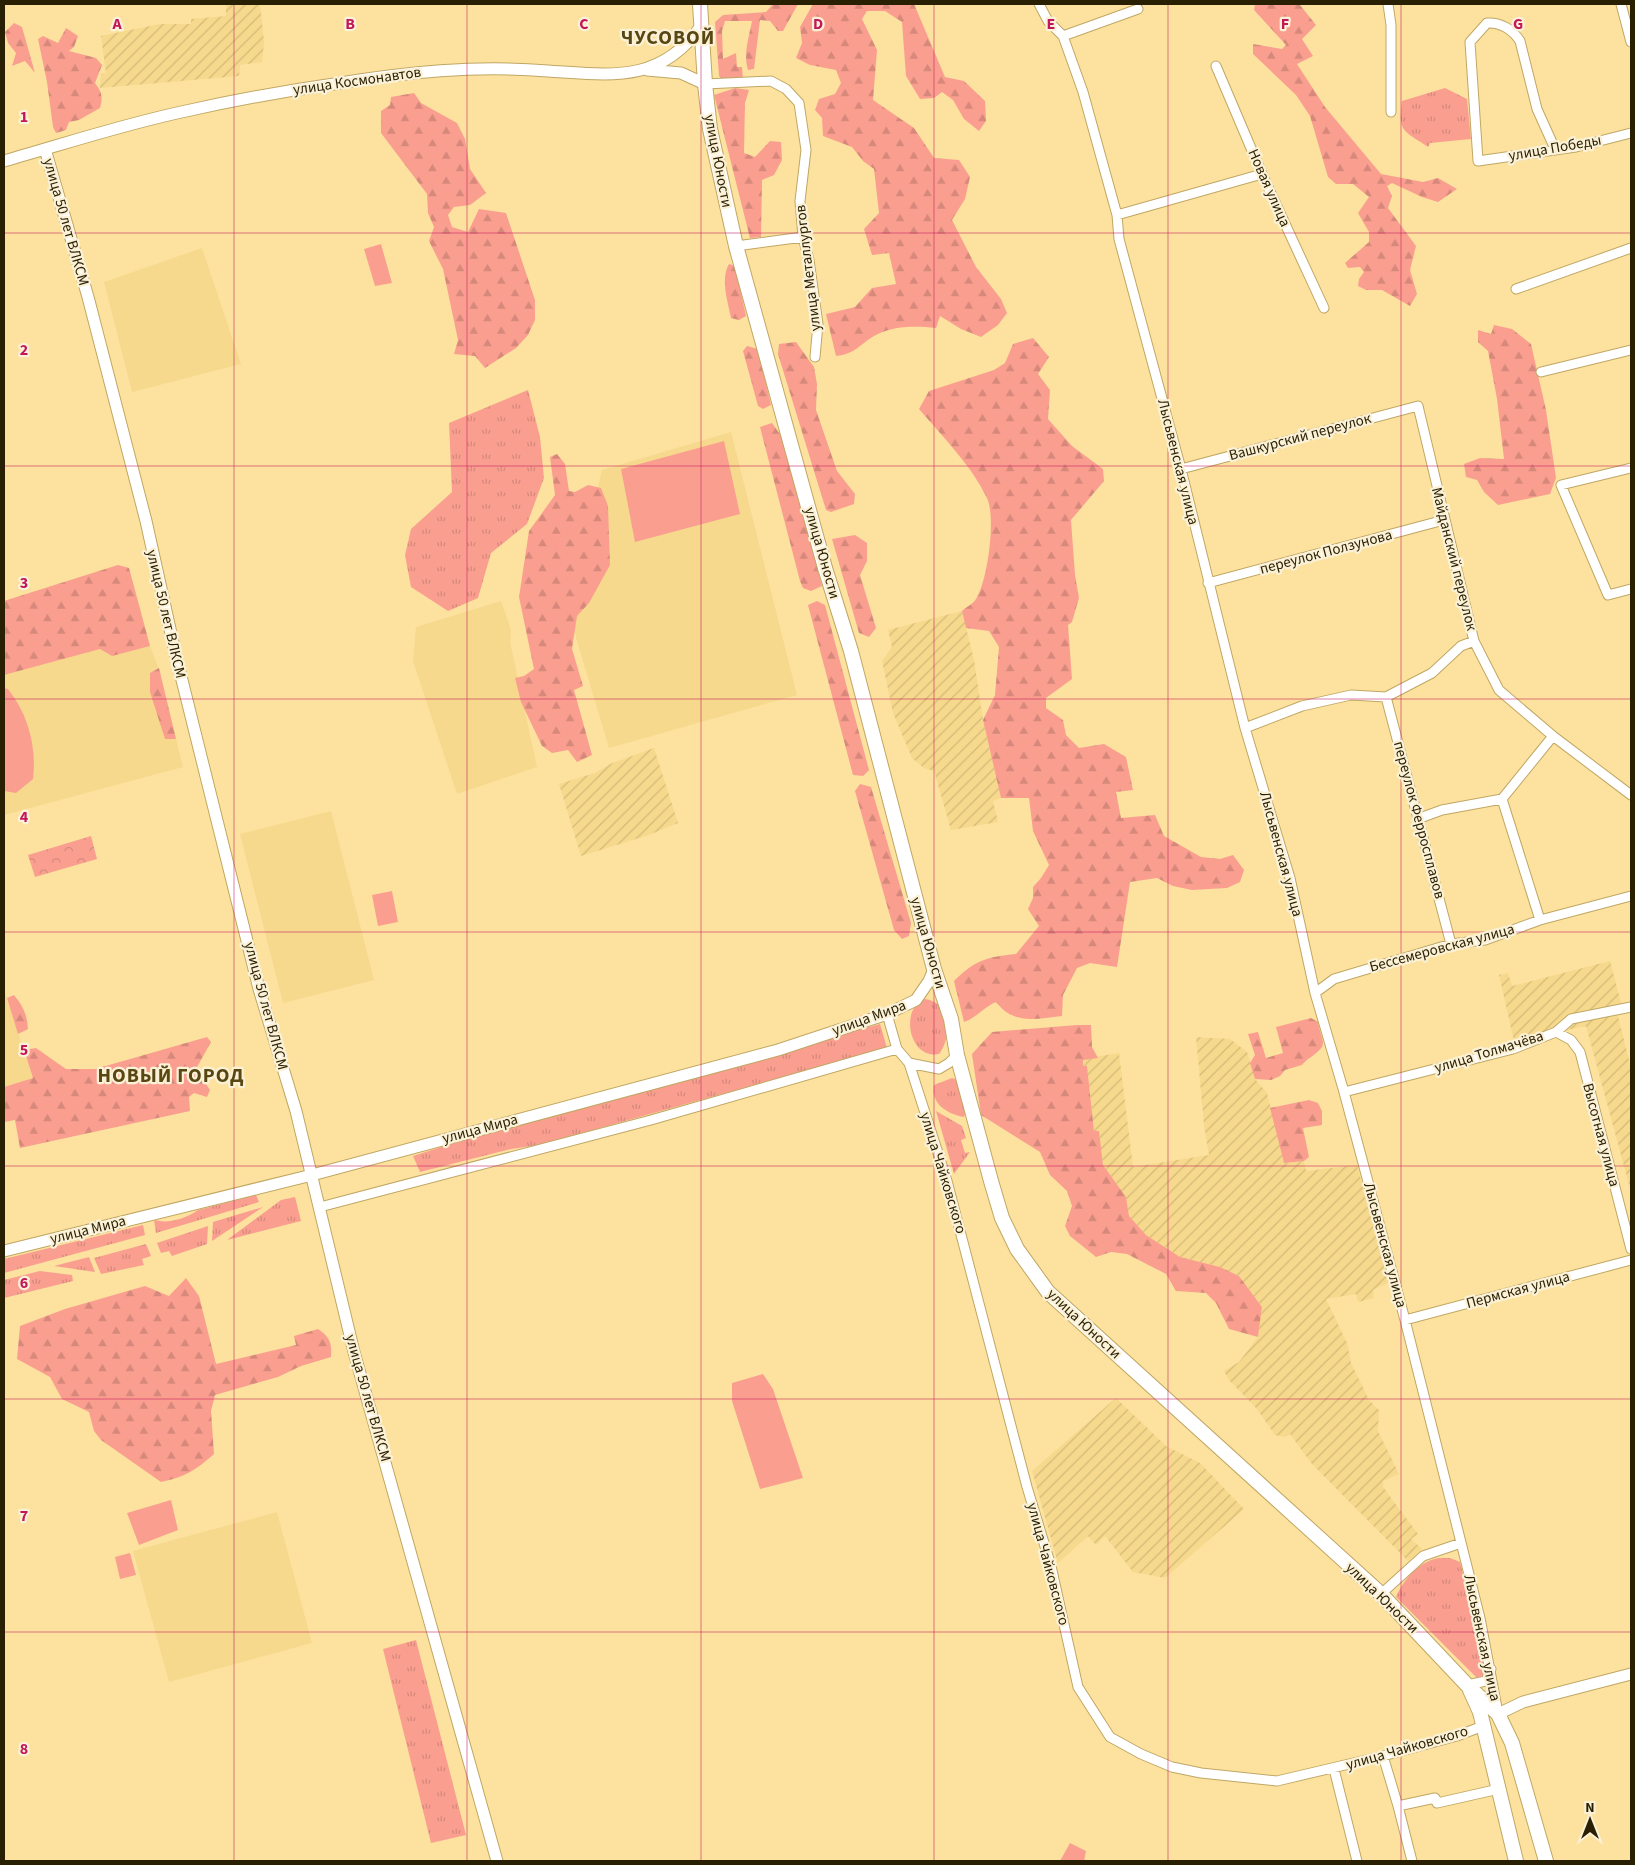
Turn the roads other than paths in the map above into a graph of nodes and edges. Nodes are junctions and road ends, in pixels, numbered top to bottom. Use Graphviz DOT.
graph roads {
  1 [pos="700,4"];
  2 [pos="1039,4"];
  3 [pos="1388,4"];
  4 [pos="1625,7"];
  5 [pos="1138,9"];
  6 [pos="701,26"];
  7 [pos="1064,36"];
  8 [pos="1631,42"];
  9 [pos="1216,66"];
  10 [pos="640,70"];
  11 [pos="705,84"];
  12 [pos="1391,112"];
  13 [pos="1631,133"];
  14 [pos="45,149"];
  15 [pos="1555,149"];
  16 [pos="4,161"];
  17 [pos="1262,174"];
  18 [pos="1117,214"];
  19 [pos="803,237"];
  20 [pos="736,246"];
  21 [pos="1631,248"];
  22 [pos="1516,288"];
  23 [pos="1324,308"];
  24 [pos="1631,350"];
  25 [pos="815,357"];
  26 [pos="1541,372"];
  27 [pos="1418,406"];
  28 [pos="1631,468"];
  29 [pos="1181,469"];
  30 [pos="1444,520"];
  31 [pos="1208,583"];
  32 [pos="1631,589"];
  33 [pos="1474,641"];
  34 [pos="1386,697"];
  35 [pos="1245,728"];
  36 [pos="1553,736"];
  37 [pos="1631,794"];
  38 [pos="1502,798"];
  39 [pos="1420,818"];
  40 [pos="1631,896"];
  41 [pos="1540,920"];
  42 [pos="1451,944"];
  43 [pos="934,969"];
  44 [pos="1315,993"];
  45 [pos="1631,1007"];
  46 [pos="887,1014"];
  47 [pos="1556,1032"];
  48 [pos="897,1050"];
  49 [pos="957,1055"];
  50 [pos="909,1063"];
  51 [pos="1344,1092"];
  52 [pos="312,1175"];
  53 [pos="320,1208"];
  54 [pos="1631,1249"];
  55 [pos="4,1251"];
  56 [pos="1631,1260"];
  57 [pos="1405,1320"];
  58 [pos="1461,1543"];
  59 [pos="1381,1594"];
  60 [pos="1491,1669"];
  61 [pos="1631,1674"];
  62 [pos="1467,1685"];
  63 [pos="1498,1714"];
  64 [pos="1483,1726"];
  65 [pos="1382,1756"];
  66 [pos="1334,1769"];
  67 [pos="1499,1789"];
  68 [pos="1398,1806"];
  69 [pos="497,1861"];
  70 [pos="1357,1861"];
  71 [pos="1412,1861"];
  72 [pos="1516,1861"];
  73 [pos="1546,1861"];
  1 -- 6 [label="main road, улица Юности"];
  2 -- 7 [label="street, Лысьвенская улица"];
  3 -- 12 [label="street"];
  4 -- 8 [label="street"];
  5 -- 7 [label="street"];
  6 -- 10 [label="street, улица Космонавтов"];
  6 -- 11 [label="main road, улица Юности"];
  7 -- 18 [label="street, Лысьвенская улица"];
  9 -- 17 [label="street, Новая улица"];
  10 -- 11 [label="street"];
  10 -- 14 [label="street, улица Космонавтов"];
  11 -- 19 [label="street, улица Металлургов"];
  11 -- 20 [label="main road, улица Юности"];
  13 -- 15 [label="street, улица Победы"];
  14 -- 16 [label="street, улица Космонавтов"];
  14 -- 52 [label="street, улица 50 лет ВЛКСМ"];
  15 -- 15 [label="street, улица Победы"];
  17 -- 18 [label="street"];
  17 -- 23 [label="street, Новая улица"];
  18 -- 29 [label="street, Лысьвенская улица"];
  19 -- 20 [label="street"];
  19 -- 25 [label="street, улица Металлургов"];
  20 -- 43 [label="main road, улица Юности"];
  21 -- 22 [label="street"];
  24 -- 26 [label="street"];
  27 -- 29 [label="street, Вашкурский переулок"];
  27 -- 30 [label="street, Майданский переулок"];
  28 -- 32 [label="street"];
  29 -- 31 [label="street, Лысьвенская улица"];
  30 -- 31 [label="street, переулок Ползунова"];
  30 -- 33 [label="street, Майданский переулок"];
  31 -- 35 [label="street, Лысьвенская улица"];
  33 -- 34 [label="street, Майданский переулок"];
  33 -- 36 [label="street"];
  34 -- 35 [label="street"];
  34 -- 39 [label="street, переулок Ферросплавов"];
  35 -- 44 [label="street, Лысьвенская улица"];
  36 -- 37 [label="street"];
  36 -- 38 [label="street"];
  38 -- 39 [label="street"];
  38 -- 41 [label="street"];
  39 -- 42 [label="street, переулок Ферросплавов"];
  40 -- 41 [label="street, Бессемеровская улица"];
  41 -- 42 [label="street, Бессемеровская улица"];
  42 -- 44 [label="street, Бессемеровская улица"];
  43 -- 46 [label="street, улица Мира"];
  43 -- 49 [label="main road, улица Юности"];
  44 -- 51 [label="street, Лысьвенская улица"];
  45 -- 47 [label="street, улица Толмачёва"];
  46 -- 48 [label="street, улица Чайковского"];
  46 -- 52 [label="street, улица Мира"];
  47 -- 51 [label="street, улица Толмачёва"];
  47 -- 54 [label="street, Высотная улица"];
  48 -- 50 [label="street, улица Чайковского"];
  48 -- 53 [label="street"];
  49 -- 50 [label="street"];
  49 -- 59 [label="main road, улица Юности"];
  50 -- 66 [label="street, улица Чайковского"];
  51 -- 57 [label="street, Лысьвенская улица"];
  52 -- 53 [label="street, улица 50 лет ВЛКСМ"];
  52 -- 55 [label="street, улица Мира"];
  53 -- 69 [label="street, улица 50 лет ВЛКСМ"];
  56 -- 57 [label="street, Пермская улица"];
  57 -- 58 [label="street, Лысьвенская улица"];
  58 -- 59 [label="street"];
  58 -- 60 [label="street, Лысьвенская улица"];
  59 -- 62 [label="main road, улица Юности"];
  60 -- 62 [label="street"];
  60 -- 63 [label="street, Лысьвенская улица"];
  61 -- 63 [label="street"];
  62 -- 63 [label="main road, Лысьвенская улица"];
  62 -- 64 [label="main road, Лысьвенская улица"];
  63 -- 64 [label="main road"];
  63 -- 73 [label="main road, Лысьвенская улица"];
  64 -- 65 [label="street, улица Чайковского"];
  64 -- 67 [label="main road, Лысьвенская улица"];
  65 -- 66 [label="street, улица Чайковского"];
  65 -- 68 [label="street"];
  66 -- 70 [label="street"];
  67 -- 68 [label="street"];
  67 -- 72 [label="main road, Лысьвенская улица"];
  68 -- 71 [label="street"];
}
